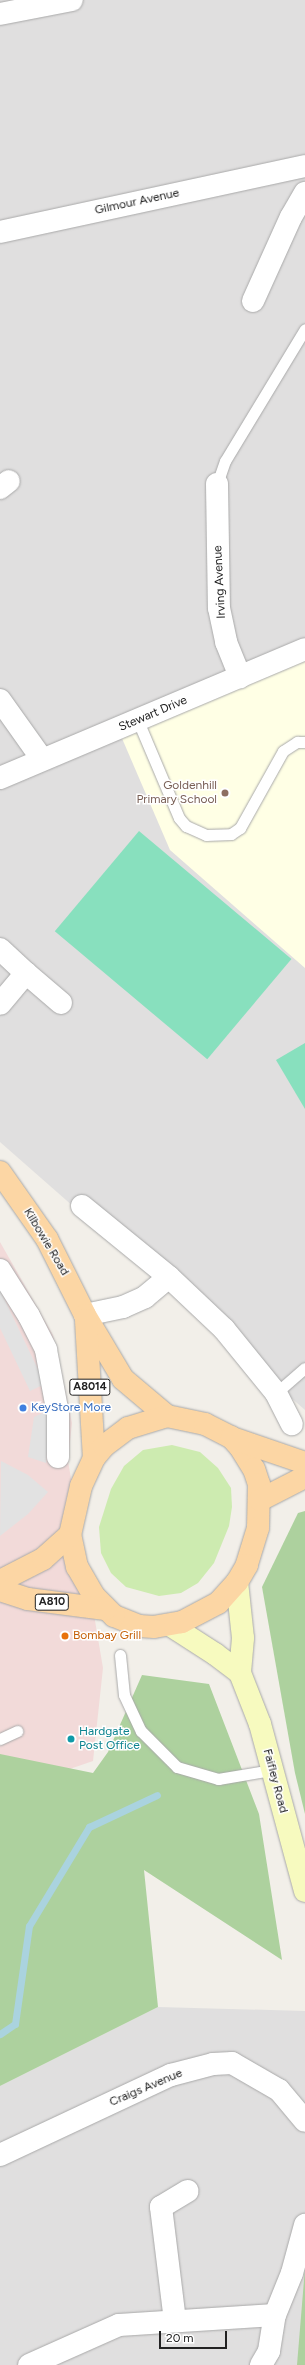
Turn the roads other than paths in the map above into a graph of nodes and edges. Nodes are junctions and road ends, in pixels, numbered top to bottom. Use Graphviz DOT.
graph roads {
  1 [pos="72,0"];
  2 [pos="0,14"];
  3 [pos="300,168"];
  4 [pos="305,189"];
  5 [pos="305,193"];
  6 [pos="0,232"];
  7 [pos="254,301"];
  8 [pos="305,329"];
  9 [pos="217,484"];
  10 [pos="305,649"];
  11 [pos="240,677"];
  12 [pos="0,700"];
  13 [pos="138,721"];
  14 [pos="305,742"];
  15 [pos="42,759"];
  16 [pos="0,778"];
  17 [pos="0,949"];
  18 [pos="26,973"];
  19 [pos="61,1003"];
  20 [pos="0,1004"];
  21 [pos="0,1172"];
  22 [pos="82,1206"];
  23 [pos="0,1270"];
  24 [pos="169,1278"];
  25 [pos="85,1315"];
  26 [pos="305,1368"];
  27 [pos="276,1393"];
  28 [pos="168,1416"];
  29 [pos="292,1424"];
  30 [pos="231,1438"];
  31 [pos="58,1457"];
  32 [pos="94,1458"];
  33 [pos="305,1463"];
  34 [pos="305,1477"];
  35 [pos="260,1500"];
  36 [pos="70,1535"];
  37 [pos="0,1581"];
  38 [pos="237,1582"];
  39 [pos="0,1590"];
  40 [pos="105,1609"];
  41 [pos="170,1625"];
  42 [pos="120,1655"];
  43 [pos="240,1673"];
  44 [pos="17,1731"];
  45 [pos="0,1739"];
  46 [pos="272,1770"];
  47 [pos="305,1891"];
  48 [pos="305,2121"];
  49 [pos="0,2155"];
  50 [pos="188,2191"];
  51 [pos="305,2225"];
  52 [pos="275,2315"];
  53 [pos="175,2321"];
  54 [pos="29,2365"];
  55 [pos="261,2365"];
  1 -- 2 [label="street"];
  3 -- 4 [label="street"];
  3 -- 6 [label="street, Gilmour Avenue"];
  5 -- 7 [label="street"];
  8 -- 9 [label="lane"];
  9 -- 11 [label="street, Irving Avenue"];
  10 -- 11 [label="street, Stewart Drive"];
  11 -- 13 [label="street, Stewart Drive"];
  12 -- 15 [label="street"];
  13 -- 14 [label="lane"];
  13 -- 15 [label="street, Stewart Drive"];
  15 -- 16 [label="street, Stewart Drive"];
  17 -- 18 [label="street"];
  18 -- 19 [label="street"];
  18 -- 20 [label="street"];
  21 -- 25 [label="main road, Kilbowie Road / A8014"];
  22 -- 24 [label="street"];
  23 -- 31 [label="street"];
  24 -- 25 [label="street"];
  24 -- 27 [label="street"];
  25 -- 28 [label="main road, Kilbowie Road / A8014"];
  25 -- 32 [label="main road, Kilbowie Road / A8014"];
  26 -- 27 [label="lane"];
  27 -- 29 [label="street"];
  28 -- 30 [label="main road, A810"];
  28 -- 32 [label="main road, A810"];
  30 -- 33 [label="main road, A810"];
  30 -- 35 [label="main road, A810"];
  32 -- 36 [label="main road, A810"];
  34 -- 35 [label="main road"];
  35 -- 38 [label="main road, A810"];
  36 -- 37 [label="main road"];
  36 -- 40 [label="main road, A810"];
  38 -- 41 [label="main road, A810"];
  38 -- 43 [label="street, Faifley Road"];
  39 -- 40 [label="main road, A810"];
  40 -- 41 [label="main road, A810"];
  41 -- 43 [label="street"];
  42 -- 46 [label="lane"];
  43 -- 46 [label="street, Faifley Road"];
  44 -- 45 [label="lane"];
  46 -- 47 [label="street, Faifley Road"];
  48 -- 49 [label="street, Craigs Avenue"];
  50 -- 53 [label="street"];
  51 -- 52 [label="street"];
  52 -- 53 [label="street"];
  52 -- 55 [label="street"];
  53 -- 54 [label="street"];
}
